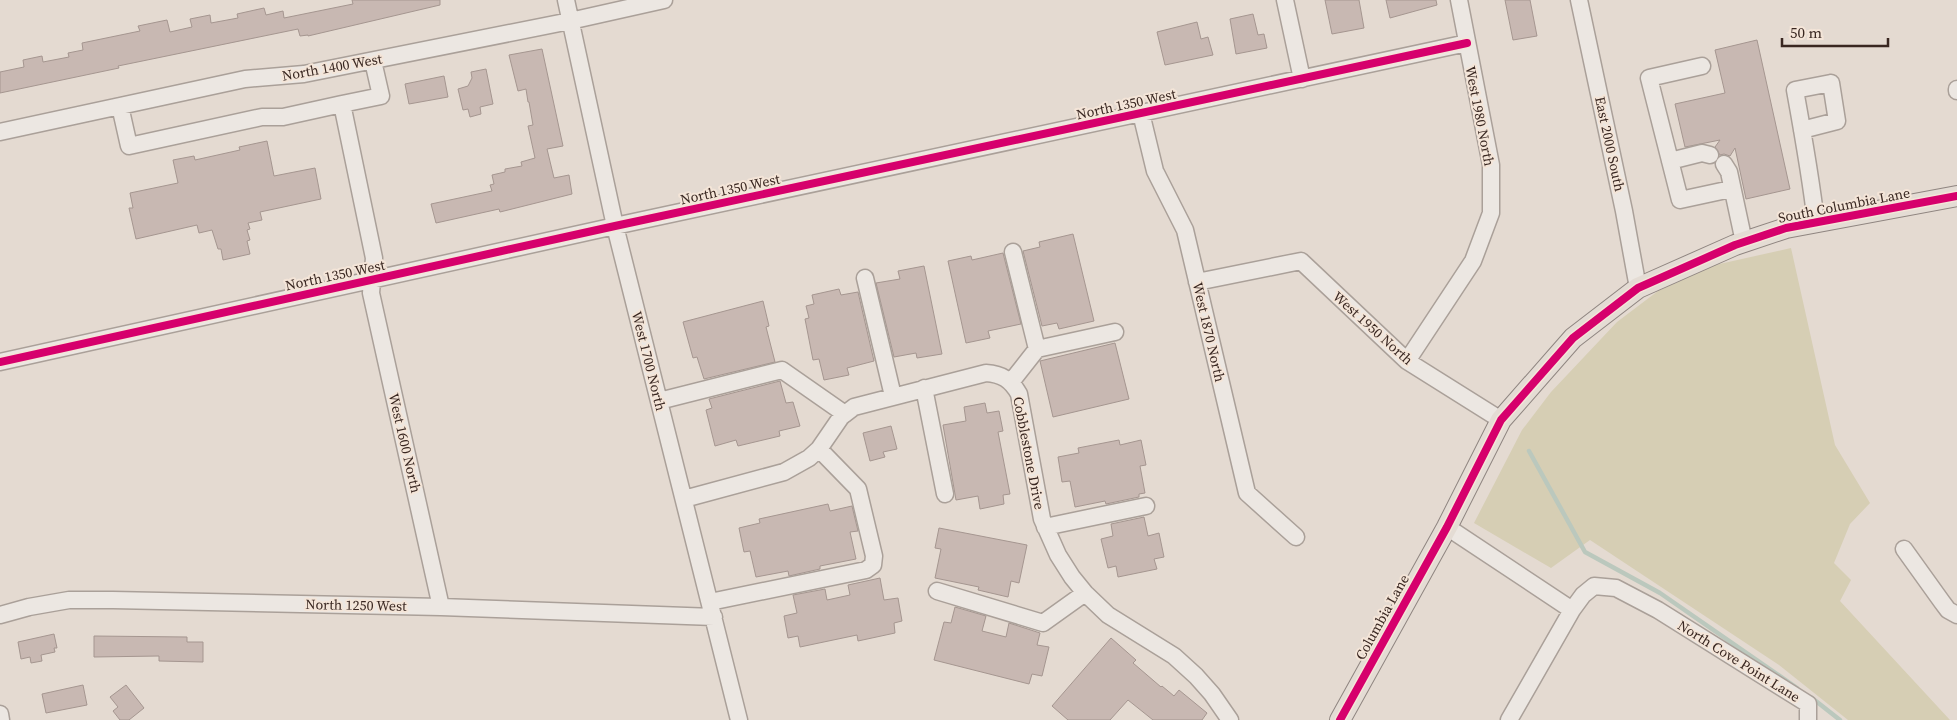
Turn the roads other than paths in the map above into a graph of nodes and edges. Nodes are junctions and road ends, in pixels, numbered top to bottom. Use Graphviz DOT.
graph roads {
  1 [pos="566,0"];
  2 [pos="664,0"];
  3 [pos="1285,0"];
  4 [pos="1459,0"];
  5 [pos="1579,0"];
  6 [pos="570,21"];
  7 [pos="1467,43"];
  8 [pos="373,61"];
  9 [pos="1702,66"];
  10 [pos="1302,79"];
  11 [pos="342,104"];
  12 [pos="120,106"];
  13 [pos="1141,113"];
  14 [pos="1802,130"];
  15 [pos="0,132"];
  16 [pos="1710,155"];
  17 [pos="1670,161"];
  18 [pos="1724,164"];
  19 [pos="1731,189"];
  20 [pos="1957,196"];
  21 [pos="1816,223"];
  22 [pos="615,226"];
  23 [pos="1744,242"];
  24 [pos="1013,252"];
  25 [pos="865,278"];
  26 [pos="373,280"];
  27 [pos="1197,282"];
  28 [pos="1638,288"];
  29 [pos="1114,332"];
  30 [pos="1036,349"];
  31 [pos="1407,361"];
  32 [pos="0,362"];
  33 [pos="1011,382"];
  34 [pos="924,388"];
  35 [pos="893,396"];
  36 [pos="659,401"];
  37 [pos="845,414"];
  38 [pos="1501,420"];
  39 [pos="819,449"];
  40 [pos="944,494"];
  41 [pos="684,499"];
  42 [pos="1146,506"];
  43 [pos="1045,527"];
  44 [pos="1446,527"];
  45 [pos="1296,537"];
  46 [pos="1904,549"];
  47 [pos="937,591"];
  48 [pos="1085,594"];
  49 [pos="441,607"];
  50 [pos="712,609"];
  51 [pos="1572,610"];
  52 [pos="0,615"];
  53 [pos="1957,615"];
  54 [pos="0,714"];
  55 [pos="1,720"];
  56 [pos="738,720"];
  57 [pos="1230,720"];
  58 [pos="1340,720"];
  59 [pos="1509,720"];
  60 [pos="1808,720"];
  1 -- 6 [label="street, West 1700 North"];
  2 -- 6 [label="street, North 1400 West"];
  3 -- 10 [label="street"];
  4 -- 7 [label="street, West 1980 North"];
  5 -- 28 [label="street, East 2000 South"];
  6 -- 8 [label="street, North 1400 West"];
  6 -- 22 [label="street, West 1700 North"];
  7 -- 10 [label="street, North 1350 West"];
  7 -- 31 [label="street, West 1980 North"];
  8 -- 11 [label="street"];
  8 -- 12 [label="street, North 1400 West"];
  9 -- 17 [label="street"];
  10 -- 13 [label="street, North 1350 West"];
  11 -- 12 [label="street"];
  11 -- 26 [label="street, West 1600 North"];
  12 -- 15 [label="street, North 1400 West"];
  13 -- 22 [label="street, North 1350 West"];
  13 -- 27 [label="street, West 1870 North"];
  14 -- 21 [label="street"];
  16 -- 17 [label="street"];
  17 -- 19 [label="street"];
  18 -- 19 [label="street"];
  19 -- 23 [label="street"];
  20 -- 21 [label="main road, South Columbia Lane"];
  21 -- 23 [label="main road, South Columbia Lane"];
  22 -- 26 [label="street, North 1350 West"];
  22 -- 36 [label="street, West 1700 North"];
  23 -- 28 [label="main road, South Columbia Lane"];
  24 -- 30 [label="street"];
  25 -- 35 [label="street"];
  26 -- 32 [label="street, North 1350 West"];
  26 -- 49 [label="street, West 1600 North"];
  27 -- 31 [label="street, West 1950 North"];
  27 -- 45 [label="street, West 1870 North"];
  28 -- 38 [label="main road, South Columbia Lane"];
  29 -- 30 [label="street"];
  30 -- 33 [label="street"];
  31 -- 38 [label="street, West 1950 North"];
  33 -- 34 [label="street, Cobblestone Drive"];
  33 -- 43 [label="street, Cobblestone Drive"];
  34 -- 35 [label="street, Cobblestone Drive"];
  34 -- 40 [label="street"];
  35 -- 37 [label="street, Cobblestone Drive"];
  36 -- 37 [label="street"];
  36 -- 41 [label="street, West 1700 North"];
  37 -- 39 [label="street, Cobblestone Drive"];
  38 -- 44 [label="main road, South Columbia Lane"];
  39 -- 41 [label="street, Cobblestone Drive"];
  39 -- 50 [label="street, North 1250 West"];
  41 -- 50 [label="street, West 1700 North"];
  42 -- 43 [label="street"];
  43 -- 48 [label="street, Cobblestone Drive"];
  44 -- 51 [label="street"];
  44 -- 58 [label="main road, Columbia Lane"];
  46 -- 53 [label="street"];
  47 -- 48 [label="street"];
  48 -- 57 [label="street, Cobblestone Drive"];
  49 -- 50 [label="street, North 1250 West"];
  49 -- 52 [label="street, North 1250 West"];
  50 -- 56 [label="street, West 1700 North"];
  51 -- 59 [label="street"];
  51 -- 60 [label="street, North Cove Point Lane"];
  54 -- 55 [label="street"];
}
